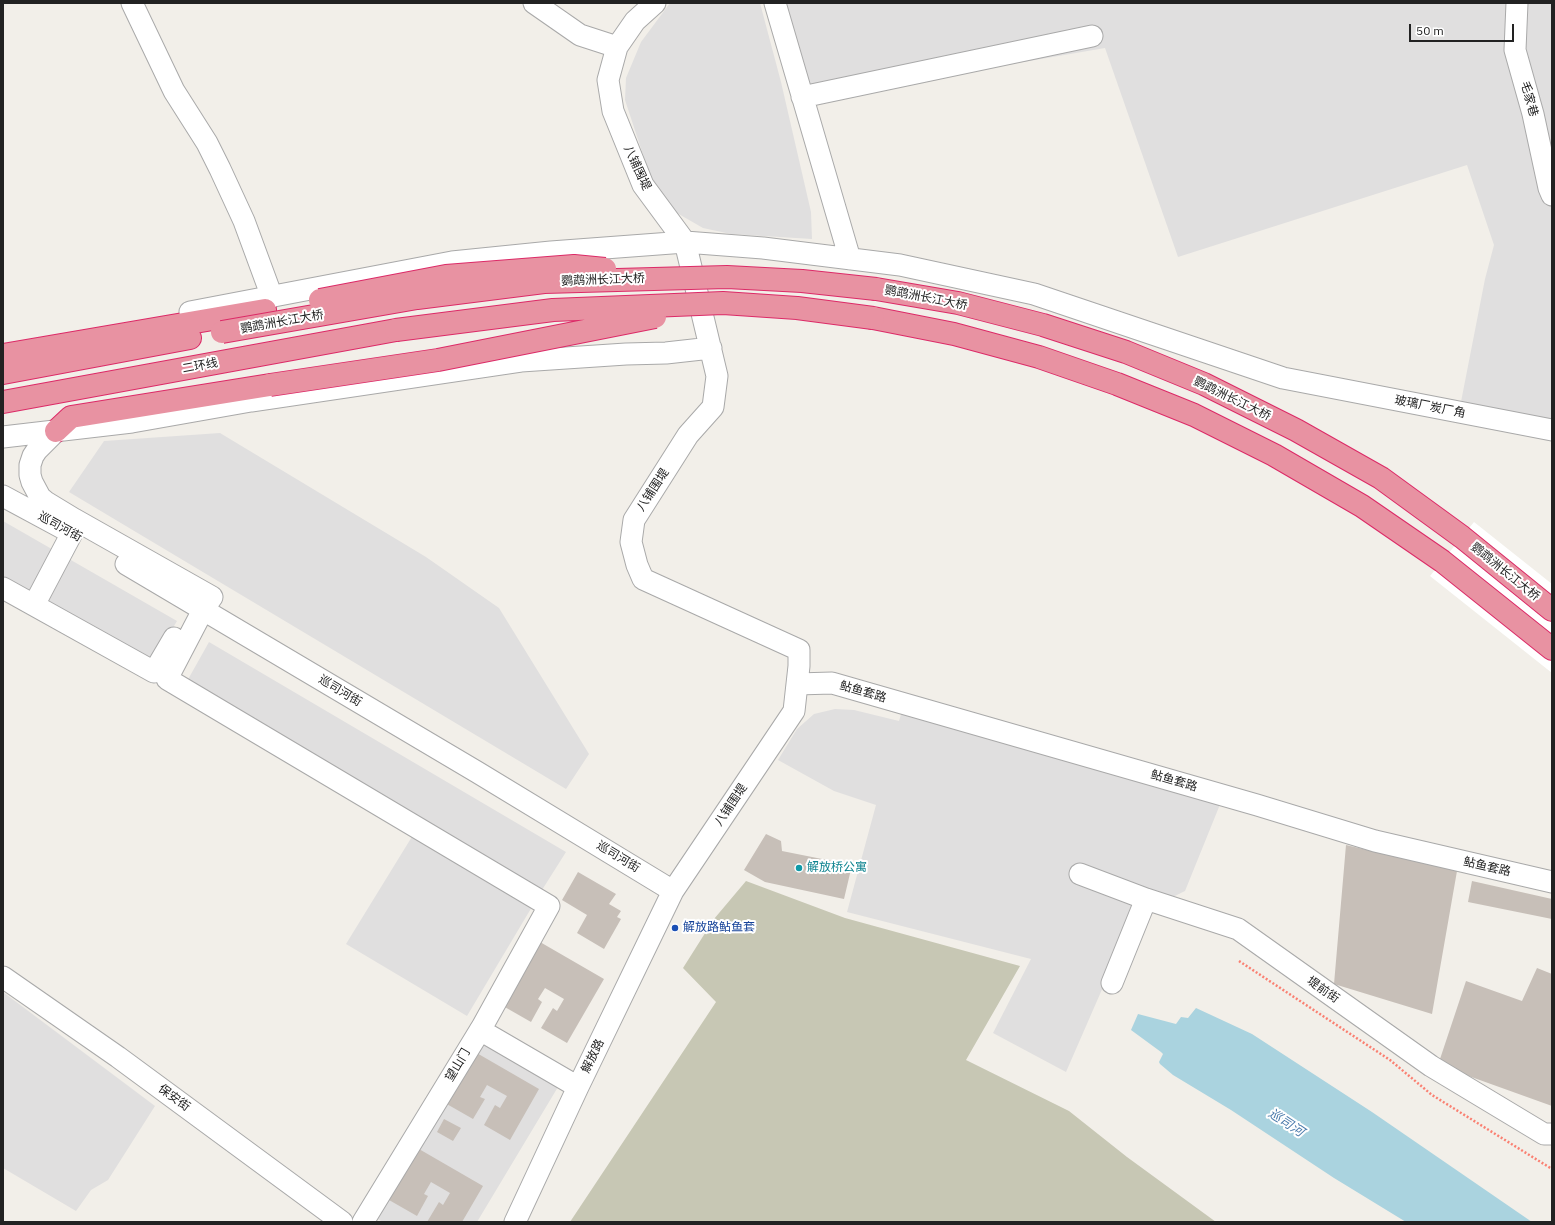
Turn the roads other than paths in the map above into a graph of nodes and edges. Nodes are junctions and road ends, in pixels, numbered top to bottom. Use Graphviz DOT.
graph roads {
  1 [pos="132,3"];
  2 [pos="534,3"];
  3 [pos="655,3"];
  4 [pos="775,3"];
  5 [pos="1517,3"];
  6 [pos="1092,36"];
  7 [pos="617,47"];
  8 [pos="802,97"];
  9 [pos="1552,195"];
  10 [pos="685,242"];
  11 [pos="850,259"];
  12 [pos="696,277"];
  13 [pos="723,303"];
  14 [pos="268,304"];
  15 [pos="3,347"];
  16 [pos="711,348"];
  17 [pos="3,355"];
  18 [pos="3,373"];
  19 [pos="3,402"];
  20 [pos="1552,430"];
  21 [pos="56,431"];
  22 [pos="3,437"];
  23 [pos="3,496"];
  24 [pos="72,533"];
  25 [pos="3,588"];
  26 [pos="34,605"];
  27 [pos="1552,610"];
  28 [pos="201,615"];
  29 [pos="1552,649"];
  30 [pos="797,684"];
  31 [pos="1080,874"];
  32 [pos="1552,882"];
  33 [pos="674,891"];
  34 [pos="1146,899"];
  35 [pos="3,977"];
  36 [pos="1112,983"];
  37 [pos="480,1030"];
  38 [pos="578,1087"];
  39 [pos="1552,1134"];
  40 [pos="342,1222"];
  41 [pos="363,1222"];
  42 [pos="515,1222"];
  1 -- 14 [label="street"];
  2 -- 7 [label="street"];
  3 -- 7 [label="street, 八铺围堤"];
  4 -- 8 [label="street"];
  5 -- 9 [label="street, 毛家巷"];
  6 -- 8 [label="street"];
  7 -- 10 [label="street, 八铺围堤"];
  8 -- 11 [label="street"];
  10 -- 11 [label="street, 玻璃厂炭厂角"];
  10 -- 14 [label="street, 玻璃厂炭厂角"];
  10 -- 16 [label="street, 八铺围堤"];
  11 -- 20 [label="street, 玻璃厂炭厂角"];
  12 -- 14 [label="highway, bridge"];
  12 -- 18 [label="highway, 鹦鹉洲长江大桥, bridge"];
  12 -- 27 [label="highway, 鹦鹉洲长江大桥, bridge"];
  13 -- 19 [label="highway, 二环线, bridge"];
  13 -- 21 [label="highway, bridge"];
  13 -- 29 [label="highway, bridge"];
  14 -- 15 [label="street, 玻璃厂炭厂角"];
  14 -- 17 [label="highway"];
  16 -- 21 [label="street"];
  16 -- 30 [label="street, 八铺围堤"];
  21 -- 22 [label="street"];
  21 -- 28 [label="street"];
  23 -- 24 [label="street, 巡司河街"];
  24 -- 26 [label="street"];
  24 -- 28 [label="street, 巡司河街"];
  25 -- 26 [label="street"];
  26 -- 28 [label="street"];
  28 -- 33 [label="street, 巡司河街"];
  28 -- 37 [label="street, 望山门"];
  30 -- 32 [label="street, 鲇鱼套路"];
  30 -- 33 [label="street, 八铺围堤"];
  31 -- 34 [label="street, 堤前街"];
  33 -- 38 [label="street, 解放路"];
  34 -- 36 [label="street"];
  34 -- 39 [label="street, 堤前街"];
  35 -- 40 [label="street, 保安街"];
  37 -- 38 [label="street"];
  37 -- 41 [label="street, 望山门"];
  38 -- 42 [label="street, 解放路"];
}
